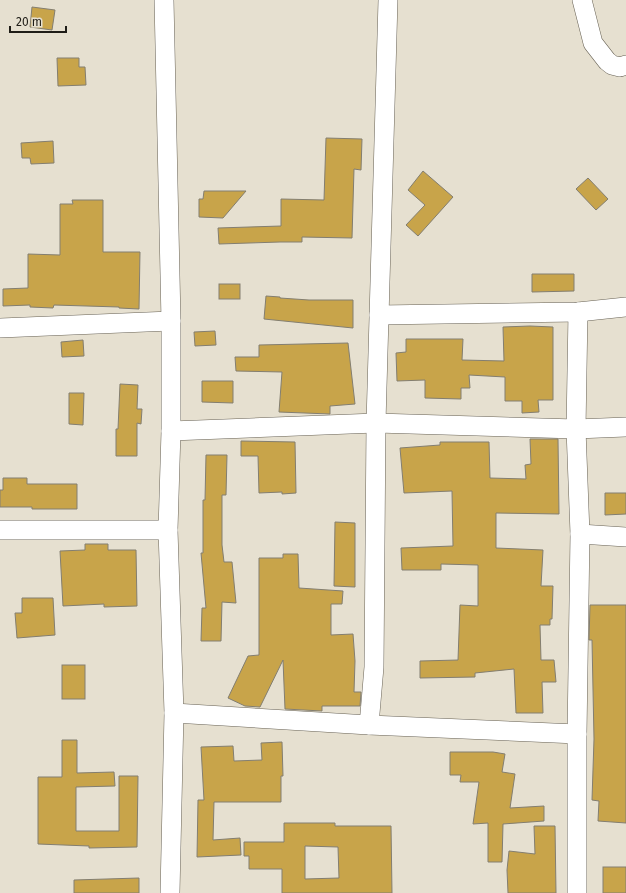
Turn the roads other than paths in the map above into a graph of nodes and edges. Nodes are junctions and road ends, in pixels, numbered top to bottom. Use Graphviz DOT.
graph roads {
  1 [pos="164,0"];
  2 [pos="388,0"];
  3 [pos="582,0"];
  4 [pos="626,65"];
  5 [pos="626,307"];
  6 [pos="578,312"];
  7 [pos="379,315"];
  8 [pos="171,321"];
  9 [pos="0,328"];
  10 [pos="376,423"];
  11 [pos="576,428"];
  12 [pos="626,428"];
  13 [pos="171,431"];
  14 [pos="0,530"];
  15 [pos="168,530"];
  16 [pos="580,534"];
  17 [pos="626,537"];
  18 [pos="174,713"];
  19 [pos="369,725"];
  20 [pos="577,734"];
  21 [pos="170,893"];
  22 [pos="577,893"];
  1 -- 8 [label="street"];
  2 -- 7 [label="street"];
  3 -- 4 [label="street"];
  5 -- 6 [label="street"];
  6 -- 7 [label="street"];
  6 -- 11 [label="street"];
  7 -- 10 [label="street"];
  8 -- 9 [label="street"];
  8 -- 13 [label="street"];
  10 -- 11 [label="street"];
  10 -- 13 [label="street"];
  10 -- 19 [label="street"];
  11 -- 12 [label="street"];
  11 -- 16 [label="street"];
  13 -- 15 [label="street"];
  14 -- 15 [label="street"];
  15 -- 18 [label="street"];
  16 -- 17 [label="street"];
  16 -- 20 [label="street"];
  18 -- 19 [label="street"];
  18 -- 21 [label="street"];
  19 -- 20 [label="street"];
  20 -- 22 [label="street"];
}
